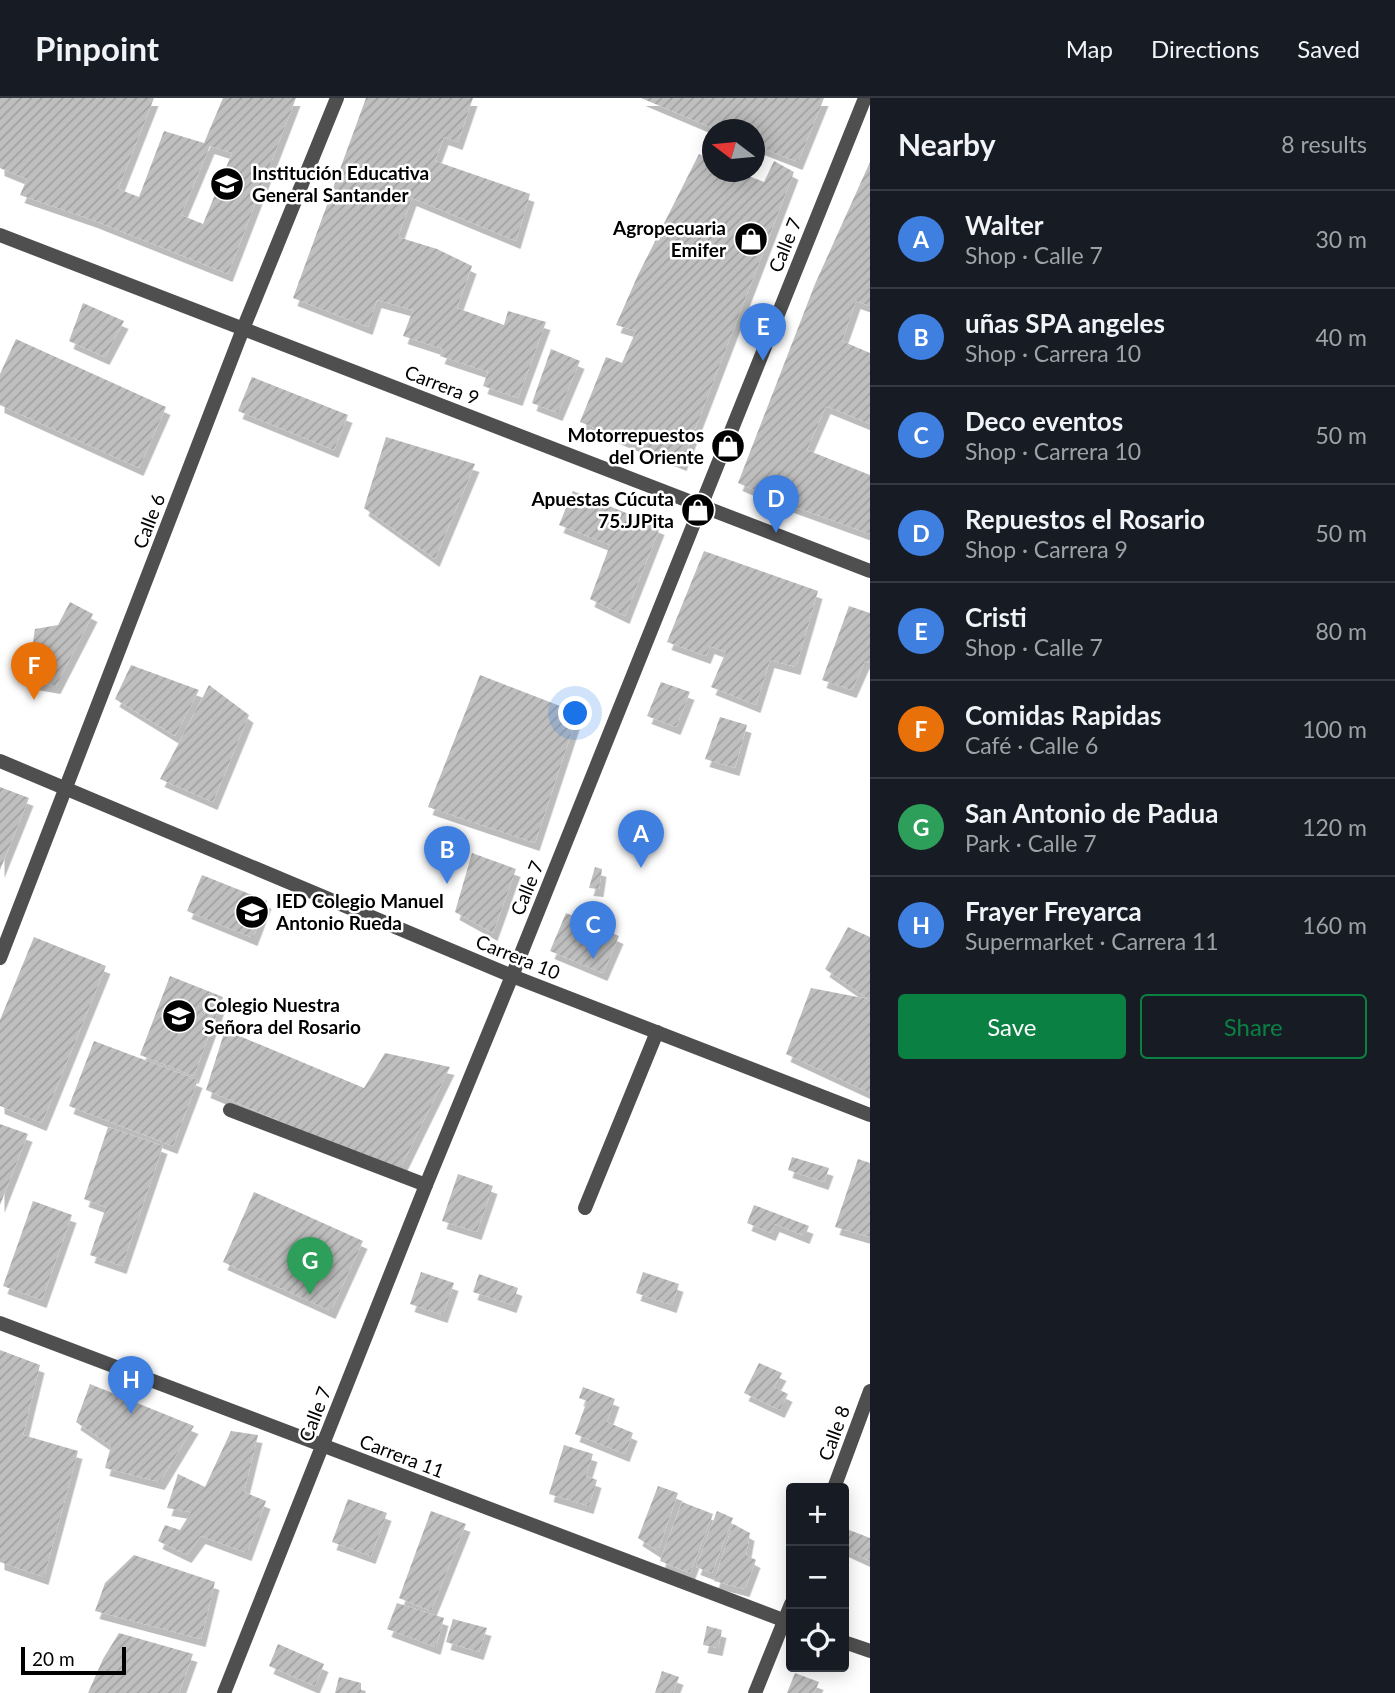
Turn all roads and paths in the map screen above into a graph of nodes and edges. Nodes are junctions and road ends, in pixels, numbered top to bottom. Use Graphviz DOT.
graph roads {
  1 [pos="337,98"];
  2 [pos="865,98"];
  3 [pos="0,235"];
  4 [pos="243,329"];
  5 [pos="701,506"];
  6 [pos="870,571"];
  7 [pos="0,761"];
  8 [pos="67,788"];
  9 [pos="0,958"];
  10 [pos="512,976"];
  11 [pos="657,1032"];
  12 [pos="230,1110"];
  13 [pos="870,1115"];
  14 [pos="426,1185"];
  15 [pos="585,1208"];
  16 [pos="0,1323"];
  17 [pos="870,1391"];
  18 [pos="323,1447"];
  19 [pos="836,1483"];
  20 [pos="786,1621"];
  21 [pos="786,1626"];
  22 [pos="849,1644"];
  23 [pos="870,1651"];
  24 [pos="224,1693"];
  25 [pos="755,1693"];
  1 -- 4 [label="street, Calle 6"];
  2 -- 5 [label="street, Calle 7"];
  3 -- 4 [label="street, Carrera 9"];
  4 -- 5 [label="street, Carrera 9"];
  4 -- 8 [label="street, Calle 6"];
  5 -- 6 [label="street, Carrera 9"];
  5 -- 10 [label="street, Calle 7"];
  7 -- 8 [label="street, Carrera 10"];
  8 -- 9 [label="street, Calle 6"];
  8 -- 10 [label="street, Carrera 10"];
  10 -- 11 [label="street, Carrera 10"];
  10 -- 14 [label="street, Calle 7"];
  11 -- 13 [label="street, Carrera 10"];
  11 -- 15 [label="street"];
  12 -- 14 [label="street"];
  14 -- 18 [label="street, Calle 7"];
  16 -- 18 [label="street, Carrera 11"];
  17 -- 19 [label="street, Calle 8"];
  18 -- 20 [label="street, Carrera 11"];
  18 -- 24 [label="street, Calle 7"];
  21 -- 25 [label="street"];
  22 -- 23 [label="street"];
}
